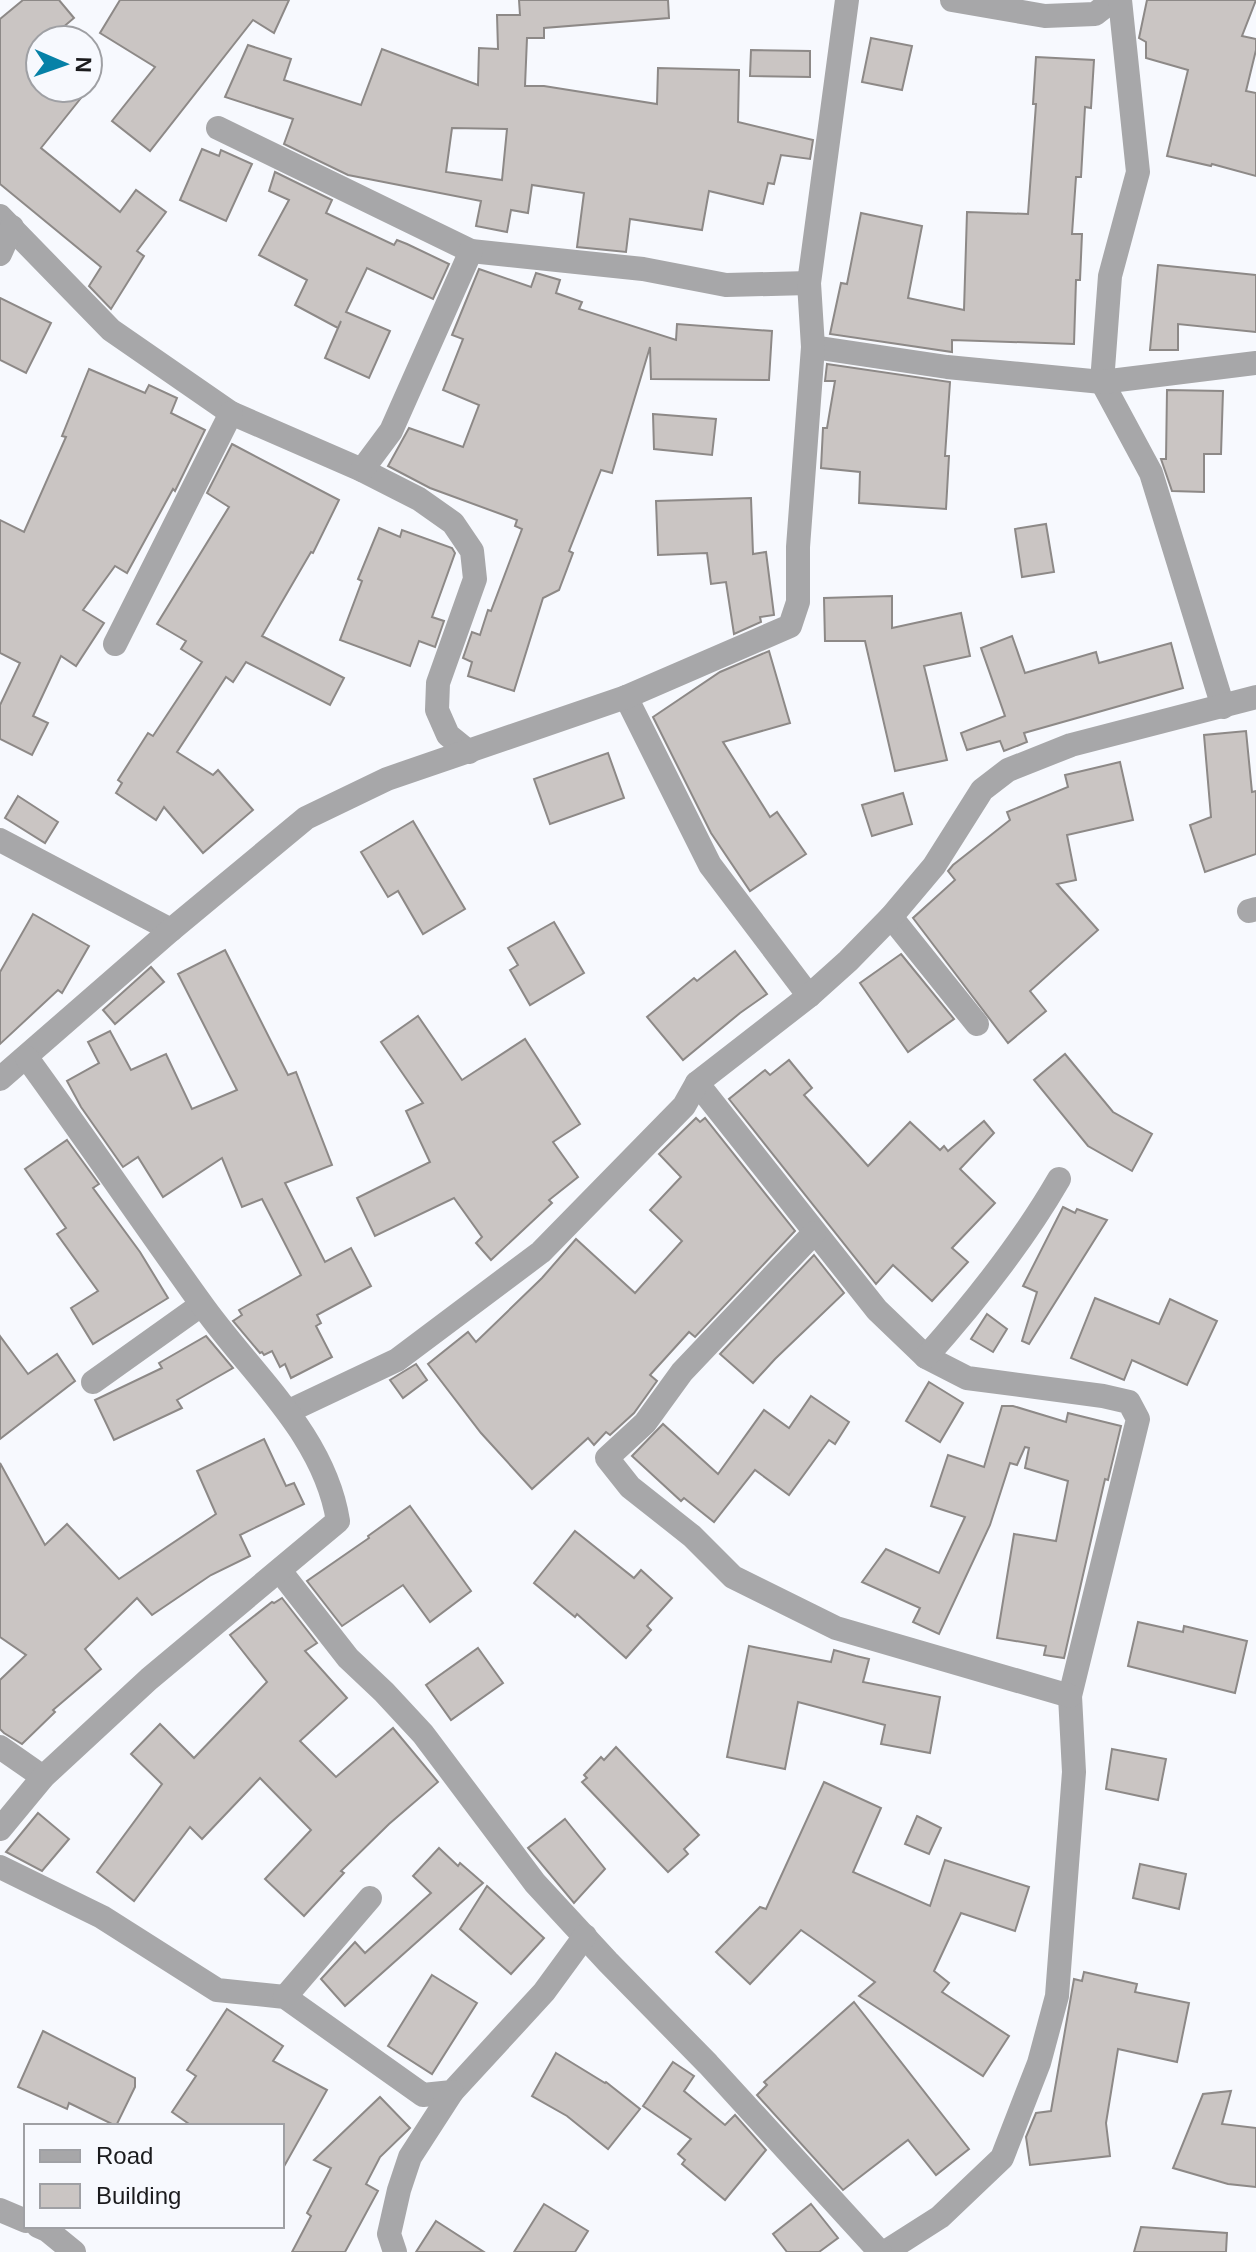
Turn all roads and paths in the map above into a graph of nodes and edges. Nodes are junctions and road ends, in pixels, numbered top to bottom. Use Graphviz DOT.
graph roads {
  1 [pos="847,0"];
  2 [pos="952,0"];
  3 [pos="1113,0"];
  4 [pos="1120,0"];
  5 [pos="218,128"];
  6 [pos="6,222"];
  7 [pos="471,251"];
  8 [pos="0,254"];
  9 [pos="809,283"];
  10 [pos="813,347"];
  11 [pos="1256,363"];
  12 [pos="1102,382"];
  13 [pos="231,413"];
  14 [pos="362,470"];
  15 [pos="115,644"];
  16 [pos="626,697"];
  17 [pos="1256,697"];
  18 [pos="1223,707"];
  19 [pos="469,752"];
  20 [pos="0,840"];
  21 [pos="891,917"];
  22 [pos="171,930"];
  23 [pos="809,996"];
  24 [pos="977,1024"];
  25 [pos="27,1058"];
  26 [pos="0,1079"];
  27 [pos="697,1083"];
  28 [pos="1059,1179"];
  29 [pos="814,1233"];
  30 [pos="201,1305"];
  31 [pos="926,1357"];
  32 [pos="93,1382"];
  33 [pos="289,1411"];
  34 [pos="280,1571"];
  35 [pos="1070,1696"];
  36 [pos="0,1747"];
  37 [pos="43,1777"];
  38 [pos="0,1829"];
  39 [pos="0,1867"];
  40 [pos="370,1898"];
  41 [pos="585,1936"];
  42 [pos="285,1997"];
  43 [pos="452,2092"];
  44 [pos="0,2210"];
  45 [pos="24,2220"];
  46 [pos="42,2228"];
  47 [pos="74,2252"];
  48 [pos="395,2252"];
  49 [pos="883,2252"];
  1 -- 9 [label="street"];
  2 -- 3 [label="street"];
  4 -- 12 [label="street"];
  5 -- 7 [label="street"];
  6 -- 8 [label="street"];
  6 -- 13 [label="street"];
  7 -- 9 [label="street"];
  7 -- 14 [label="street"];
  9 -- 10 [label="street"];
  10 -- 12 [label="street"];
  10 -- 16 [label="street"];
  11 -- 12 [label="street"];
  12 -- 18 [label="street"];
  13 -- 14 [label="street"];
  13 -- 15 [label="street"];
  14 -- 19 [label="street"];
  16 -- 19 [label="street"];
  16 -- 23 [label="street"];
  17 -- 18 [label="street"];
  18 -- 21 [label="street"];
  19 -- 22 [label="street"];
  20 -- 22 [label="street"];
  21 -- 23 [label="street"];
  21 -- 24 [label="street"];
  22 -- 25 [label="street"];
  23 -- 27 [label="street"];
  25 -- 26 [label="street"];
  25 -- 30 [label="street"];
  27 -- 29 [label="street"];
  27 -- 33 [label="street"];
  28 -- 31 [label="street"];
  29 -- 31 [label="street"];
  29 -- 35 [label="street"];
  30 -- 32 [label="street"];
  30 -- 33 [label="street"];
  31 -- 35 [label="street"];
  33 -- 34 [label="street"];
  34 -- 37 [label="street"];
  34 -- 41 [label="street"];
  35 -- 49 [label="street"];
  36 -- 37 [label="street"];
  37 -- 38 [label="street"];
  39 -- 42 [label="street"];
  40 -- 42 [label="street"];
  41 -- 43 [label="street"];
  41 -- 49 [label="street"];
  42 -- 43 [label="street"];
  43 -- 48 [label="street"];
  44 -- 45 [label="street"];
  46 -- 47 [label="street"];
}
